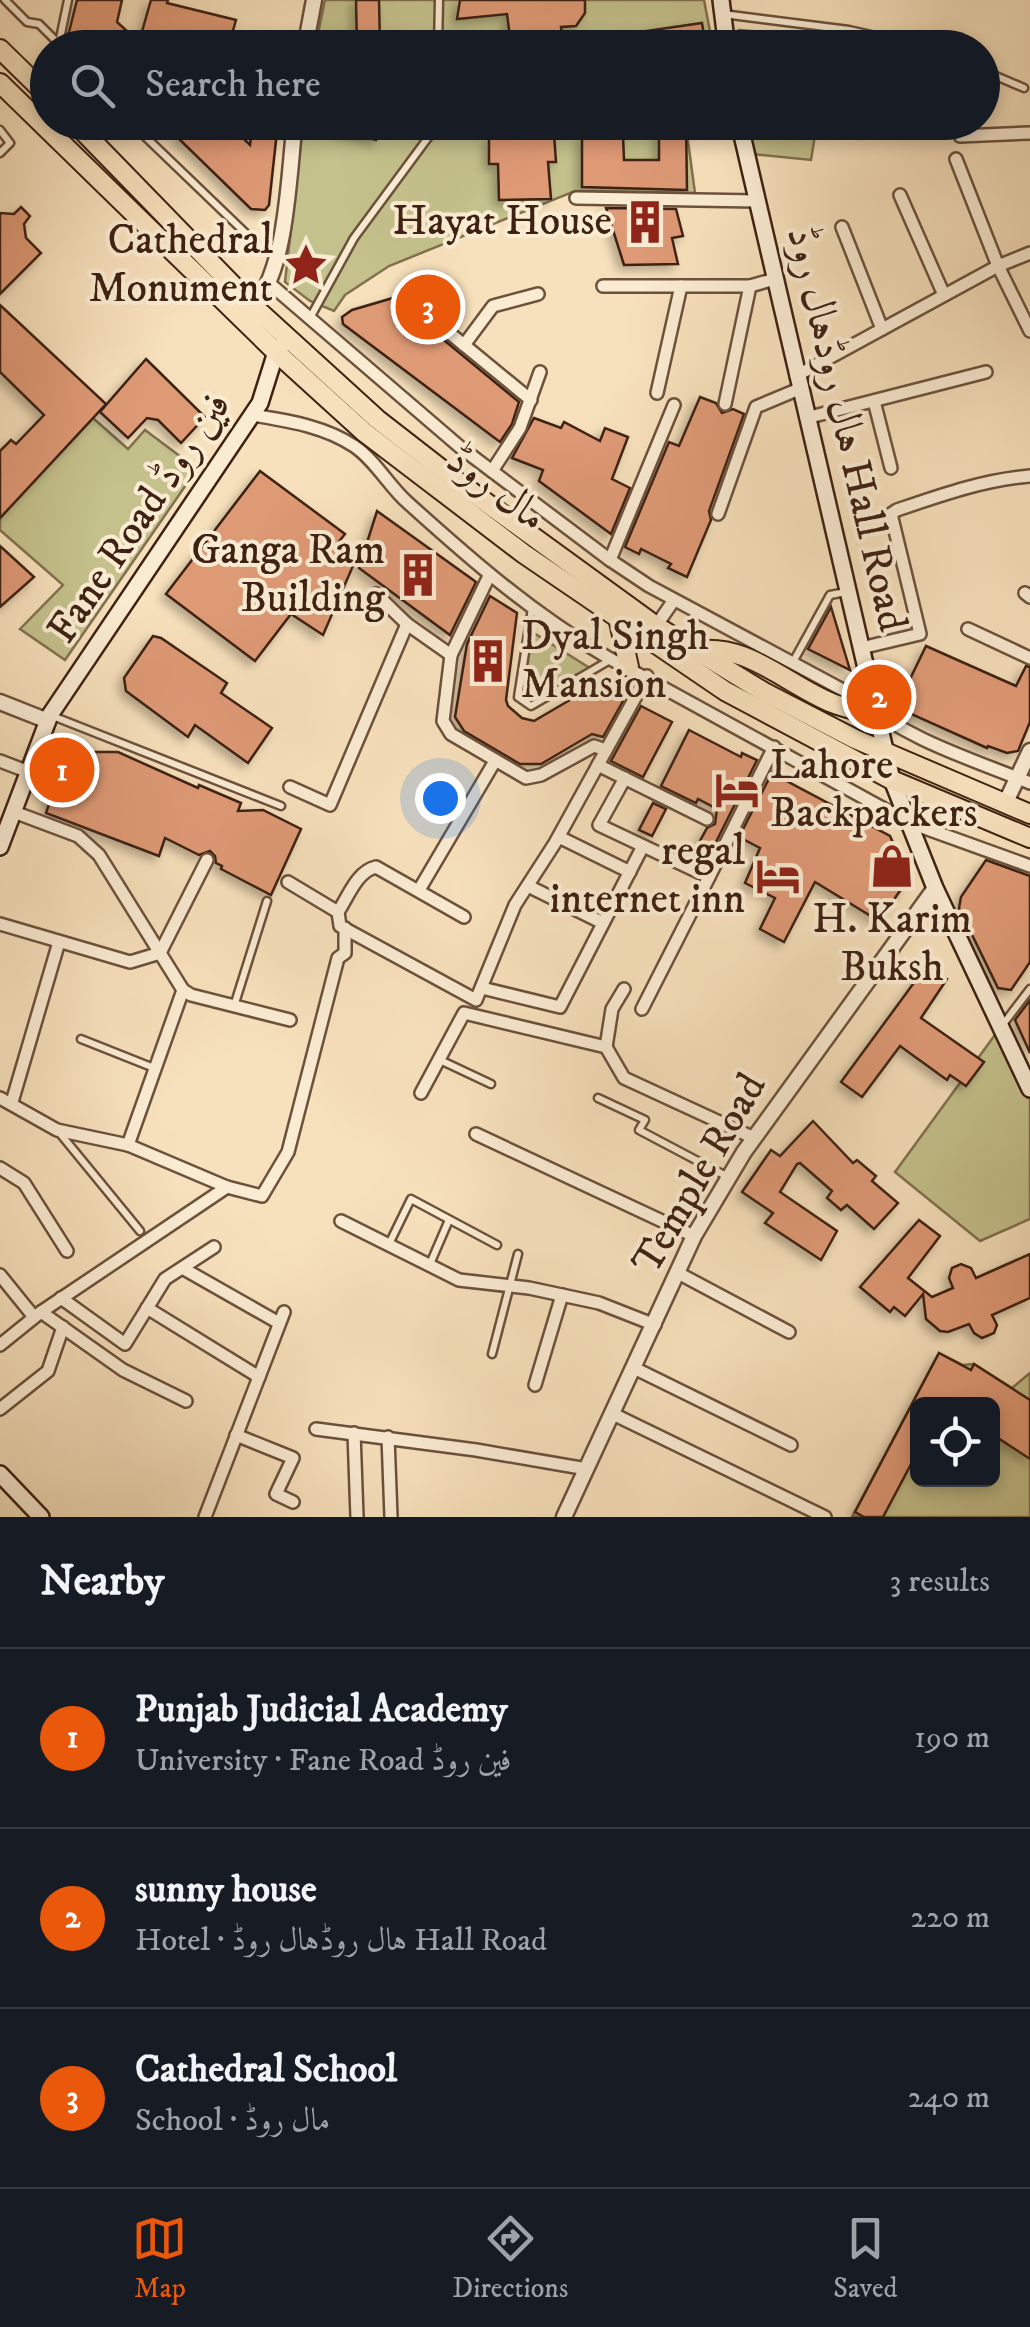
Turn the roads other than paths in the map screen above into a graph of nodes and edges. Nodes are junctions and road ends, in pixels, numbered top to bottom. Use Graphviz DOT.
graph roads {
  1 [pos="5,0"];
  2 [pos="68,0"];
  3 [pos="314,0"];
  4 [pos="439,0"];
  5 [pos="721,7"];
  6 [pos="45,30"];
  7 [pos="61,30"];
  8 [pos="308,30"];
  9 [pos="438,30"];
  10 [pos="849,30"];
  11 [pos="0,49"];
  12 [pos="1000,78"];
  13 [pos="30,79"];
  14 [pos="0,84"];
  15 [pos="1024,88"];
  16 [pos="30,112"];
  17 [pos="0,130"];
  18 [pos="1030,133"];
  19 [pos="1000,134"];
  20 [pos="61,140"];
  21 [pos="90,140"];
  22 [pos="149,140"];
  23 [pos="293,140"];
  24 [pos="426,140"];
  25 [pos="743,140"];
  26 [pos="0,153"];
  27 [pos="956,159"];
  28 [pos="900,195"];
  29 [pos="576,198"];
  30 [pos="757,201"];
  31 [pos="842,227"];
  32 [pos="279,250"];
  33 [pos="1030,253"];
  34 [pos="998,266"];
  35 [pos="776,279"];
  36 [pos="270,284"];
  37 [pos="603,286"];
  38 [pos="681,286"];
  39 [pos="750,286"];
  40 [pos="402,294"];
  41 [pos="538,294"];
  42 [pos="944,295"];
  43 [pos="248,313"];
  44 [pos="310,318"];
  45 [pos="882,330"];
  46 [pos="1030,331"];
  47 [pos="464,345"];
  48 [pos="282,346"];
  49 [pos="540,372"];
  50 [pos="986,372"];
  51 [pos="797,382"];
  52 [pos="657,393"];
  53 [pos="530,400"];
  54 [pos="874,401"];
  55 [pos="725,404"];
  56 [pos="674,405"];
  57 [pos="252,415"];
  58 [pos="806,418"];
  59 [pos="360,440"];
  60 [pos="891,468"];
  61 [pos="492,470"];
  62 [pos="1030,476"];
  63 [pos="718,514"];
  64 [pos="610,560"];
  65 [pos="489,576"];
  66 [pos="848,591"];
  67 [pos="376,594"];
  68 [pos="674,600"];
  69 [pos="532,607"];
  70 [pos="619,622"];
  71 [pos="407,624"];
  72 [pos="656,626"];
  73 [pos="968,628"];
  74 [pos="862,648"];
  75 [pos="694,652"];
  76 [pos="452,654"];
  77 [pos="1030,658"];
  78 [pos="612,659"];
  79 [pos="793,663"];
  80 [pos="630,667"];
  81 [pos="647,676"];
  82 [pos="0,702"];
  83 [pos="878,716"];
  84 [pos="49,718"];
  85 [pos="774,747"];
  86 [pos="606,750"];
  87 [pos="885,751"];
  88 [pos="1030,751"];
  89 [pos="0,761"];
  90 [pos="495,761"];
  91 [pos="598,765"];
  92 [pos="29,772"];
  93 [pos="624,778"];
  94 [pos="892,780"];
  95 [pos="1023,780"];
  96 [pos="290,788"];
  97 [pos="1005,804"];
  98 [pos="280,806"];
  99 [pos="14,812"];
  100 [pos="1030,814"];
  101 [pos="707,818"];
  102 [pos="908,822"];
  103 [pos="559,837"];
  104 [pos="1030,838"];
  105 [pos="0,846"];
  106 [pos="643,846"];
  107 [pos="207,860"];
  108 [pos="1030,866"];
  109 [pos="630,872"];
  110 [pos="709,878"];
  111 [pos="288,882"];
  112 [pos="528,886"];
  113 [pos="935,888"];
  114 [pos="419,890"];
  115 [pos="267,902"];
  116 [pos="464,917"];
  117 [pos="341,922"];
  118 [pos="0,924"];
  119 [pos="603,924"];
  120 [pos="59,942"];
  121 [pos="160,952"];
  122 [pos="482,988"];
  123 [pos="624,989"];
  124 [pos="1030,989"];
  125 [pos="182,990"];
  126 [pos="234,1003"];
  127 [pos="642,1009"];
  128 [pos="290,1020"];
  129 [pos="1000,1028"];
  130 [pos="81,1040"];
  131 [pos="606,1047"];
  132 [pos="440,1060"];
  133 [pos="155,1068"];
  134 [pos="491,1084"];
  135 [pos="1030,1089"];
  136 [pos="421,1092"];
  137 [pos="598,1098"];
  138 [pos="6,1100"];
  139 [pos="57,1130"];
  140 [pos="476,1134"];
  141 [pos="754,1138"];
  142 [pos="128,1144"];
  143 [pos="0,1168"];
  144 [pos="729,1177"];
  145 [pos="227,1187"];
  146 [pos="450,1220"];
  147 [pos="341,1222"];
  148 [pos="140,1231"];
  149 [pos="694,1236"];
  150 [pos="497,1244"];
  151 [pos="389,1245"];
  152 [pos="214,1246"];
  153 [pos="67,1250"];
  154 [pos="518,1254"];
  155 [pos="429,1265"];
  156 [pos="184,1269"];
  157 [pos="678,1273"];
  158 [pos="0,1275"];
  159 [pos="510,1287"];
  160 [pos="562,1296"];
  161 [pos="61,1298"];
  162 [pos="148,1308"];
  163 [pos="37,1314"];
  164 [pos="655,1325"];
  165 [pos="63,1327"];
  166 [pos="789,1332"];
  167 [pos="0,1346"];
  168 [pos="492,1354"];
  169 [pos="634,1368"];
  170 [pos="258,1377"];
  171 [pos="535,1385"];
  172 [pos="186,1401"];
  173 [pos="0,1409"];
  174 [pos="612,1414"];
  175 [pos="316,1429"];
  176 [pos="354,1432"];
  177 [pos="236,1434"];
  178 [pos="388,1438"];
  179 [pos="791,1445"];
  180 [pos="587,1468"];
  181 [pos="0,1474"];
  182 [pos="293,1502"];
  183 [pos="41,1517"];
  184 [pos="205,1517"];
  185 [pos="357,1517"];
  186 [pos="391,1517"];
  187 [pos="564,1517"];
  188 [pos="825,1517"];
  1 -- 6 [label="lane"];
  2 -- 7 [label="lane"];
  3 -- 8 [label="street"];
  4 -- 9 [label="lane"];
  5 -- 10 [label="lane"];
  11 -- 13 [label="main road"];
  12 -- 15 [label="lane"];
  14 -- 16 [label="main road, مال روڈ"];
  17 -- 26 [label="lane"];
  18 -- 19 [label="street"];
  20 -- 43 [label="main road, مال روڈ"];
  21 -- 43 [label="main road, مال روڈ"];
  22 -- 32 [label="lane"];
  23 -- 32 [label="street"];
  24 -- 44 [label="lane"];
  25 -- 30 [label="main road, ہال روڈہال روڈ Hall Road"];
  27 -- 34 [label="street"];
  28 -- 42 [label="street"];
  29 -- 30 [label="street"];
  30 -- 35 [label="main road, ہال روڈہال روڈ Hall Road"];
  31 -- 45 [label="street"];
  32 -- 36 [label="street"];
  33 -- 34 [label="street"];
  34 -- 42 [label="street"];
  34 -- 46 [label="street"];
  35 -- 39 [label="street"];
  35 -- 51 [label="main road, ہال روڈہال روڈ Hall Road"];
  36 -- 43 [label="street"];
  36 -- 44 [label="street"];
  37 -- 38 [label="street"];
  38 -- 39 [label="street"];
  38 -- 52 [label="street"];
  39 -- 55 [label="street"];
  40 -- 47 [label="street"];
  41 -- 47 [label="street"];
  42 -- 45 [label="street"];
  43 -- 48 [label="main road, مال روڈ"];
  44 -- 61 [label="street"];
  45 -- 51 [label="street"];
  47 -- 53 [label="street"];
  48 -- 57 [label="main road, Fane Road فین روڈ"];
  48 -- 59 [label="main road, مال روڈ"];
  48 -- 72 [label="main road, مال روڈ"];
  49 -- 53 [label="street"];
  50 -- 54 [label="street"];
  51 -- 58 [label="main road, ہال روڈہال روڈ Hall Road"];
  51 -- 63 [label="street"];
  53 -- 61 [label="street"];
  54 -- 58 [label="street"];
  54 -- 60 [label="street"];
  56 -- 64 [label="street"];
  57 -- 59 [label="street"];
  57 -- 84 [label="main road, Fane Road فین روڈ"];
  58 -- 66 [label="main road, ہال روڈہال روڈ Hall Road"];
  59 -- 65 [label="street"];
  59 -- 70 [label="main road, مال روڈ"];
  61 -- 64 [label="street"];
  62 -- 74 [label="street"];
  64 -- 68 [label="street"];
  65 -- 69 [label="street"];
  65 -- 76 [label="street"];
  66 -- 74 [label="main road, ہال روڈہال روڈ Hall Road"];
  66 -- 79 [label="lane"];
  67 -- 71 [label="street"];
  68 -- 72 [label="street"];
  68 -- 79 [label="street"];
  69 -- 78 [label="street"];
  69 -- 78 [label="lane"];
  70 -- 80 [label="main road"];
  70 -- 94 [label="main road, مال روڈ"];
  71 -- 76 [label="street"];
  71 -- 96 [label="street"];
  72 -- 75 [label="main road, مال روڈ"];
  73 -- 77 [label="street"];
  74 -- 83 [label="main road, ہال روڈہال روڈ Hall Road"];
  75 -- 83 [label="main road"];
  75 -- 87 [label="main road, مال روڈ"];
  76 -- 90 [label="street"];
  78 -- 80 [label="street"];
  79 -- 83 [label="street"];
  80 -- 81 [label="street"];
  81 -- 85 [label="street"];
  81 -- 86 [label="street"];
  82 -- 84 [label="street"];
  83 -- 87 [label="main road, ہال روڈہال روڈ Hall Road"];
  83 -- 95 [label="street"];
  84 -- 92 [label="main road, Fane Road فین روڈ"];
  84 -- 98 [label="lane"];
  85 -- 102 [label="street"];
  85 -- 110 [label="street"];
  86 -- 90 [label="street"];
  86 -- 91 [label="street"];
  87 -- 94 [label="main road, ہال روڈہال روڈ Hall Road"];
  87 -- 97 [label="main road, مال روڈ"];
  88 -- 95 [label="street"];
  89 -- 92 [label="street"];
  90 -- 114 [label="street"];
  91 -- 93 [label="street"];
  91 -- 103 [label="street"];
  92 -- 99 [label="main road, Fane Road فین روڈ"];
  93 -- 101 [label="street"];
  93 -- 106 [label="street"];
  94 -- 102 [label="main road, ہال روڈہال روڈ Hall Road"];
  94 -- 104 [label="main road, مال روڈ"];
  95 -- 97 [label="street"];
  97 -- 100 [label="main road, مال روڈ"];
  99 -- 105 [label="main road, Fane Road فین روڈ"];
  99 -- 121 [label="street"];
  102 -- 108 [label="street"];
  102 -- 113 [label="main road, ہال روڈہال روڈ Hall Road"];
  103 -- 109 [label="street"];
  103 -- 112 [label="street"];
  106 -- 109 [label="street"];
  106 -- 110 [label="street"];
  107 -- 121 [label="street"];
  109 -- 119 [label="street"];
  110 -- 127 [label="street"];
  111 -- 117 [label="street"];
  112 -- 119 [label="street"];
  112 -- 122 [label="street"];
  113 -- 129 [label="main road, ہال روڈہال روڈ Hall Road"];
  113 -- 141 [label="street, Temple Road"];
  114 -- 116 [label="street"];
  114 -- 117 [label="street"];
  115 -- 126 [label="lane"];
  117 -- 122 [label="street"];
  117 -- 145 [label="street"];
  118 -- 120 [label="street"];
  119 -- 122 [label="street"];
  120 -- 121 [label="street"];
  120 -- 138 [label="street"];
  121 -- 125 [label="street"];
  123 -- 131 [label="street"];
  124 -- 129 [label="lane"];
  125 -- 126 [label="street"];
  125 -- 133 [label="street"];
  126 -- 128 [label="street"];
  129 -- 135 [label="main road, ہال روڈہال روڈ Hall Road"];
  130 -- 133 [label="lane"];
  131 -- 132 [label="street"];
  131 -- 141 [label="street"];
  132 -- 134 [label="lane"];
  132 -- 136 [label="street"];
  133 -- 142 [label="street"];
  137 -- 144 [label="lane"];
  138 -- 139 [label="street"];
  139 -- 142 [label="street"];
  139 -- 148 [label="lane"];
  140 -- 149 [label="street"];
  141 -- 144 [label="street, Temple Road"];
  142 -- 145 [label="street"];
  143 -- 153 [label="street"];
  144 -- 149 [label="street, Temple Road"];
  145 -- 161 [label="street"];
  146 -- 150 [label="lane"];
  146 -- 151 [label="lane"];
  146 -- 155 [label="lane"];
  147 -- 151 [label="street"];
  149 -- 157 [label="street, Temple Road"];
  151 -- 155 [label="street"];
  152 -- 156 [label="street"];
  154 -- 159 [label="lane"];
  155 -- 159 [label="street"];
  156 -- 162 [label="street"];
  156 -- 170 [label="street"];
  157 -- 164 [label="street, Temple Road"];
  157 -- 166 [label="street"];
  158 -- 163 [label="street"];
  159 -- 160 [label="street"];
  159 -- 168 [label="lane"];
  160 -- 164 [label="street"];
  160 -- 171 [label="street"];
  161 -- 162 [label="street"];
  161 -- 163 [label="street"];
  162 -- 170 [label="street"];
  163 -- 165 [label="street"];
  163 -- 167 [label="street"];
  164 -- 169 [label="street, Temple Road"];
  165 -- 172 [label="street"];
  165 -- 173 [label="street"];
  169 -- 174 [label="street, Temple Road"];
  169 -- 179 [label="street"];
  170 -- 177 [label="street"];
  174 -- 180 [label="street, Temple Road"];
  174 -- 188 [label="street"];
  175 -- 176 [label="street"];
  176 -- 178 [label="street"];
  176 -- 185 [label="street"];
  177 -- 182 [label="street"];
  177 -- 184 [label="street"];
  178 -- 180 [label="street"];
  178 -- 186 [label="street"];
  180 -- 187 [label="street, Temple Road"];
  181 -- 183 [label="main road"];
}
